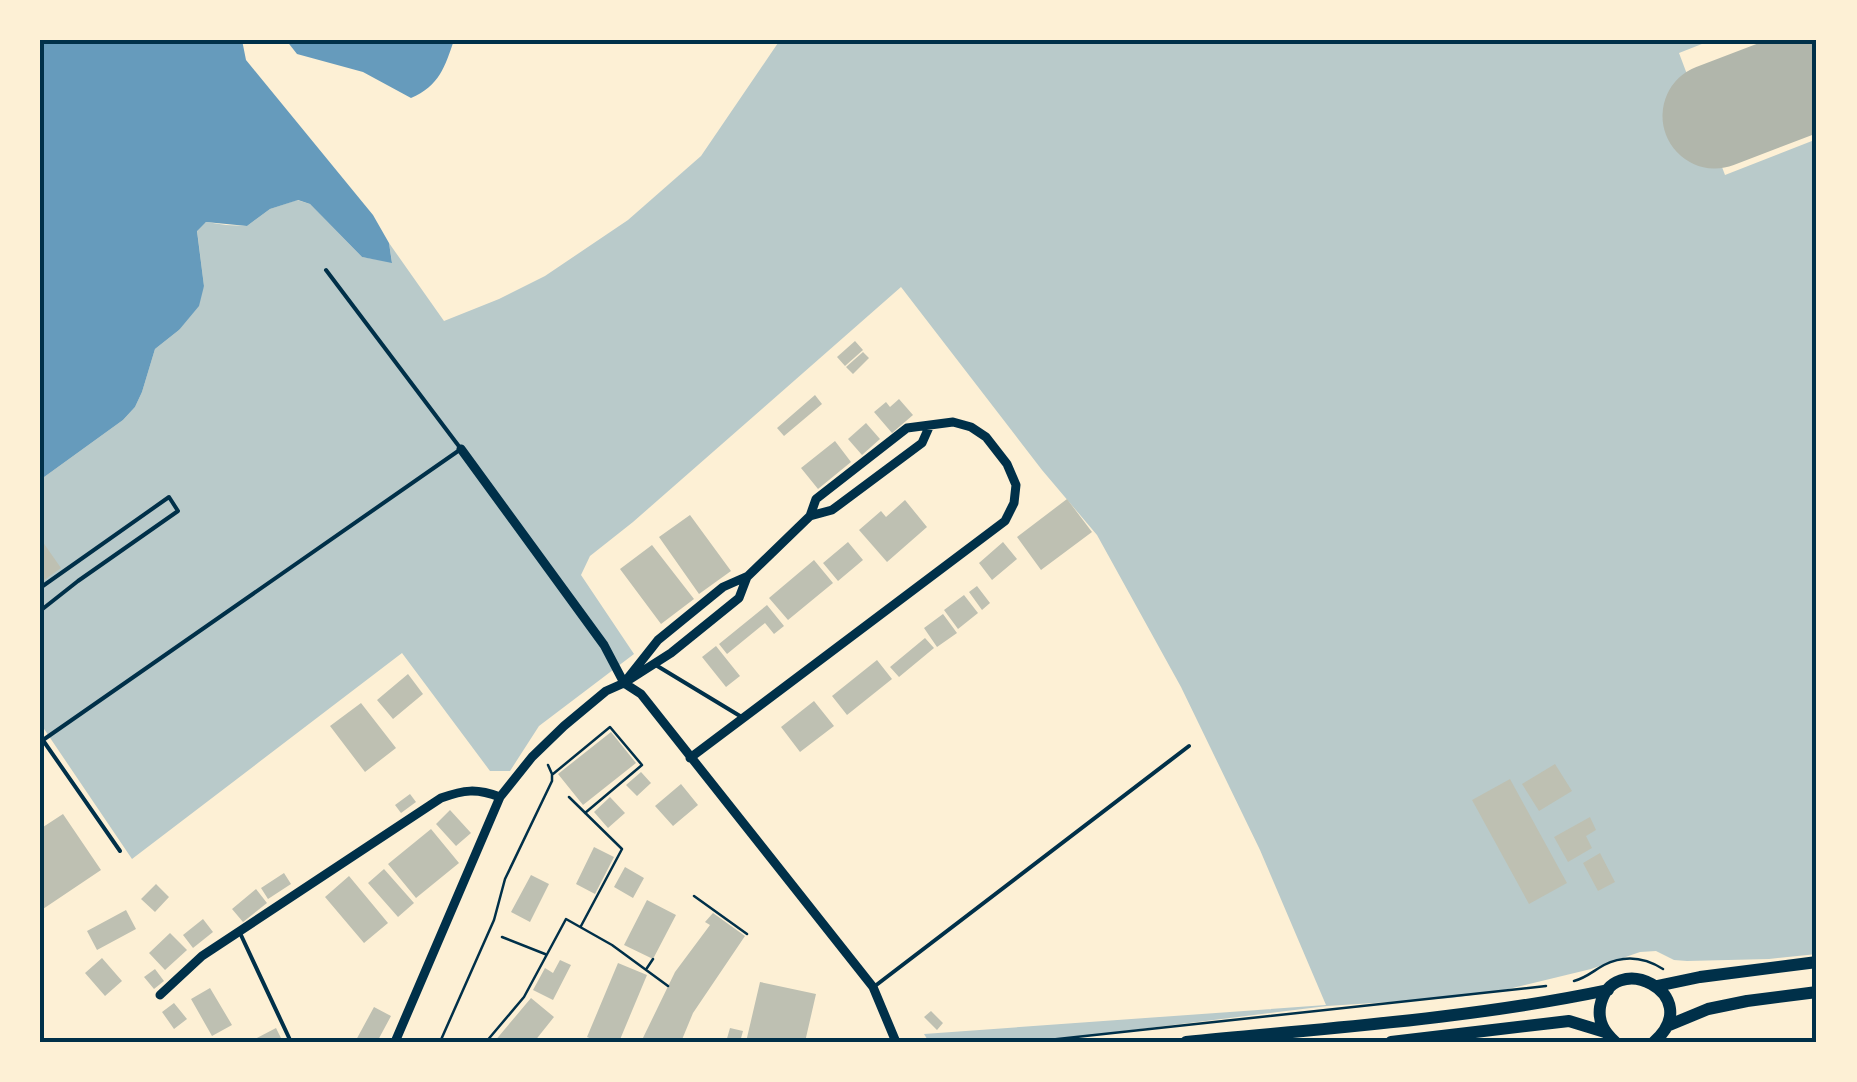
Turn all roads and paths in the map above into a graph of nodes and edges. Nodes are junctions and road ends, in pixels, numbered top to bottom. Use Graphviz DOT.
graph roads {
  1 [pos="326,270"];
  2 [pos="930,425"];
  3 [pos="462,449"];
  4 [pos="810,516"];
  5 [pos="748,576"];
  6 [pos="40,588"];
  7 [pos="40,612"];
  8 [pos="654,664"];
  9 [pos="624,683"];
  10 [pos="744,718"];
  11 [pos="41,738"];
  12 [pos="1189,746"];
  13 [pos="690,758"];
  14 [pos="548,766"];
  15 [pos="552,774"];
  16 [pos="500,797"];
  17 [pos="569,797"];
  18 [pos="585,812"];
  19 [pos="120,851"];
  20 [pos="694,896"];
  21 [pos="581,927"];
  22 [pos="240,932"];
  23 [pos="747,934"];
  24 [pos="502,937"];
  25 [pos="546,955"];
  26 [pos="653,959"];
  27 [pos="1817,962"];
  28 [pos="646,969"];
  29 [pos="1569,982"];
  30 [pos="1680,982"];
  31 [pos="1553,985"];
  32 [pos="668,986"];
  33 [pos="1657,986"];
  34 [pos="872,988"];
  35 [pos="1608,990"];
  36 [pos="1817,992"];
  37 [pos="160,995"];
  38 [pos="1667,1026"];
  39 [pos="1610,1037"];
  40 [pos="1458,1038"];
  41 [pos="290,1042"];
  42 [pos="394,1042"];
  43 [pos="440,1042"];
  44 [pos="486,1042"];
  45 [pos="896,1042"];
  46 [pos="1030,1042"];
  47 [pos="1186,1042"];
  48 [pos="1392,1042"];
  49 [pos="1654,1042"];
  1 -- 3 [label="lane"];
  2 -- 4 [label="street"];
  2 -- 4 [label="street"];
  2 -- 10 [label="street"];
  3 -- 9 [label="street"];
  3 -- 11 [label="lane"];
  4 -- 5 [label="street"];
  5 -- 8 [label="street"];
  5 -- 9 [label="street"];
  6 -- 7 [label="lane"];
  8 -- 9 [label="street"];
  8 -- 10 [label="lane"];
  9 -- 13 [label="street"];
  9 -- 16 [label="street"];
  10 -- 13 [label="street"];
  11 -- 19 [label="lane"];
  12 -- 34 [label="lane"];
  13 -- 34 [label="street"];
  14 -- 15 [label="path"];
  15 -- 18 [label="path"];
  15 -- 43 [label="path"];
  16 -- 22 [label="street"];
  16 -- 42 [label="street"];
  17 -- 18 [label="path"];
  18 -- 21 [label="path"];
  20 -- 23 [label="path"];
  21 -- 25 [label="path"];
  21 -- 28 [label="path"];
  22 -- 37 [label="street"];
  22 -- 41 [label="lane"];
  24 -- 25 [label="path"];
  25 -- 44 [label="path"];
  26 -- 28 [label="path"];
  27 -- 30 [label="main road"];
  28 -- 32 [label="path"];
  29 -- 30 [label="path"];
  30 -- 33 [label="main road"];
  31 -- 46 [label="path"];
  33 -- 35 [label="main road"];
  33 -- 38 [label="main road"];
  34 -- 45 [label="street"];
  35 -- 39 [label="main road"];
  35 -- 47 [label="main road"];
  36 -- 38 [label="main road"];
  38 -- 49 [label="main road"];
  39 -- 40 [label="main road"];
  40 -- 48 [label="main road"];
}
